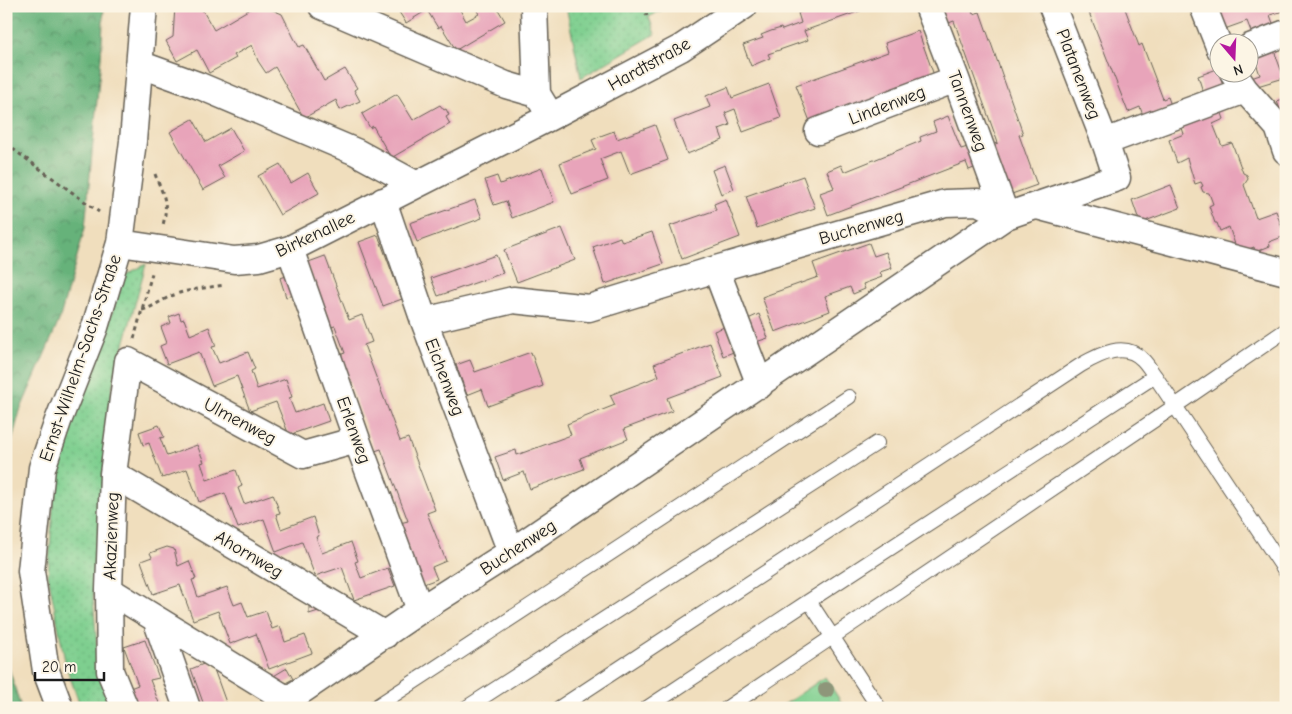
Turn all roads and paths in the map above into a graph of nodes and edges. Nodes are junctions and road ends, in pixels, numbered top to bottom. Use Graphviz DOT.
graph roads {
  1 [pos="144,6"];
  2 [pos="322,6"];
  3 [pos="534,6"];
  4 [pos="643,6"];
  5 [pos="744,6"];
  6 [pos="928,6"];
  7 [pos="1052,6"];
  8 [pos="1203,6"];
  9 [pos="647,16"];
  10 [pos="1213,32"];
  11 [pos="1286,33"];
  12 [pos="1260,43"];
  13 [pos="139,64"];
  14 [pos="956,79"];
  15 [pos="1237,82"];
  16 [pos="1240,82"];
  17 [pos="536,94"];
  18 [pos="550,117"];
  19 [pos="818,131"];
  20 [pos="1105,142"];
  21 [pos="6,144"];
  22 [pos="1286,151"];
  23 [pos="153,168"];
  24 [pos="415,184"];
  25 [pos="382,201"];
  26 [pos="1037,206"];
  27 [pos="99,212"];
  28 [pos="1006,216"];
  29 [pos="120,243"];
  30 [pos="157,248"];
  31 [pos="290,249"];
  32 [pos="716,268"];
  33 [pos="1286,272"];
  34 [pos="229,285"];
  35 [pos="142,310"];
  36 [pos="424,321"];
  37 [pos="1286,330"];
  38 [pos="128,361"];
  39 [pos="1155,376"];
  40 [pos="760,385"];
  41 [pos="849,397"];
  42 [pos="1175,406"];
  43 [pos="357,440"];
  44 [pos="877,443"];
  45 [pos="113,474"];
  46 [pos="511,552"];
  47 [pos="1286,572"];
  48 [pos="109,590"];
  49 [pos="809,601"];
  50 [pos="420,610"];
  51 [pos="156,619"];
  52 [pos="385,635"];
  53 [pos="833,638"];
  54 [pos="282,704"];
  55 [pos="60,708"];
  56 [pos="125,708"];
  57 [pos="187,708"];
  58 [pos="374,708"];
  59 [pos="466,708"];
  60 [pos="559,708"];
  61 [pos="647,708"];
  62 [pos="727,708"];
  63 [pos="879,708"];
  1 -- 13 [label="street, Ernst-Wilhelm-Sachs-Straße"];
  2 -- 17 [label="street"];
  3 -- 17 [label="street"];
  4 -- 9 [label="path"];
  5 -- 18 [label="street, Hardtstraße"];
  6 -- 14 [label="street, Tannenweg"];
  7 -- 20 [label="street, Platanenweg"];
  8 -- 10 [label="street"];
  11 -- 12 [label="street"];
  13 -- 24 [label="street"];
  13 -- 29 [label="street, Ernst-Wilhelm-Sachs-Straße"];
  14 -- 19 [label="street, Lindenweg"];
  14 -- 28 [label="street, Tannenweg"];
  15 -- 20 [label="street"];
  16 -- 22 [label="street"];
  17 -- 18 [label="street"];
  18 -- 24 [label="street, Birkenallee"];
  20 -- 26 [label="street, Buchenweg"];
  21 -- 27 [label="path"];
  23 -- 30 [label="path"];
  24 -- 25 [label="street, Birkenallee"];
  25 -- 31 [label="street, Birkenallee"];
  25 -- 36 [label="street, Eichenweg"];
  26 -- 28 [label="street, Buchenweg"];
  26 -- 33 [label="street"];
  28 -- 32 [label="street, Buchenweg"];
  28 -- 40 [label="street, Buchenweg"];
  29 -- 30 [label="street, Birkenallee"];
  29 -- 55 [label="street, Ernst-Wilhelm-Sachs-Straße"];
  30 -- 31 [label="street, Birkenallee"];
  30 -- 35 [label="path"];
  31 -- 43 [label="street, Erlenweg"];
  32 -- 36 [label="street, Buchenweg"];
  32 -- 40 [label="street"];
  34 -- 35 [label="path"];
  35 -- 38 [label="path"];
  36 -- 46 [label="street, Eichenweg"];
  37 -- 42 [label="lane"];
  38 -- 43 [label="street, Ulmenweg"];
  38 -- 45 [label="street, Akazienweg"];
  39 -- 42 [label="lane"];
  39 -- 49 [label="lane"];
  39 -- 60 [label="lane"];
  40 -- 46 [label="street, Buchenweg"];
  41 -- 58 [label="lane"];
  42 -- 47 [label="lane"];
  42 -- 53 [label="lane"];
  43 -- 50 [label="street, Erlenweg"];
  44 -- 59 [label="lane"];
  45 -- 48 [label="street, Akazienweg"];
  45 -- 52 [label="street, Ahornweg"];
  46 -- 50 [label="street, Buchenweg"];
  48 -- 51 [label="street"];
  48 -- 56 [label="street, Akazienweg"];
  49 -- 53 [label="lane"];
  49 -- 61 [label="lane"];
  50 -- 52 [label="street, Buchenweg"];
  51 -- 54 [label="street"];
  51 -- 57 [label="street"];
  52 -- 54 [label="street, Buchenweg"];
  53 -- 62 [label="lane"];
  53 -- 63 [label="lane"];
}
